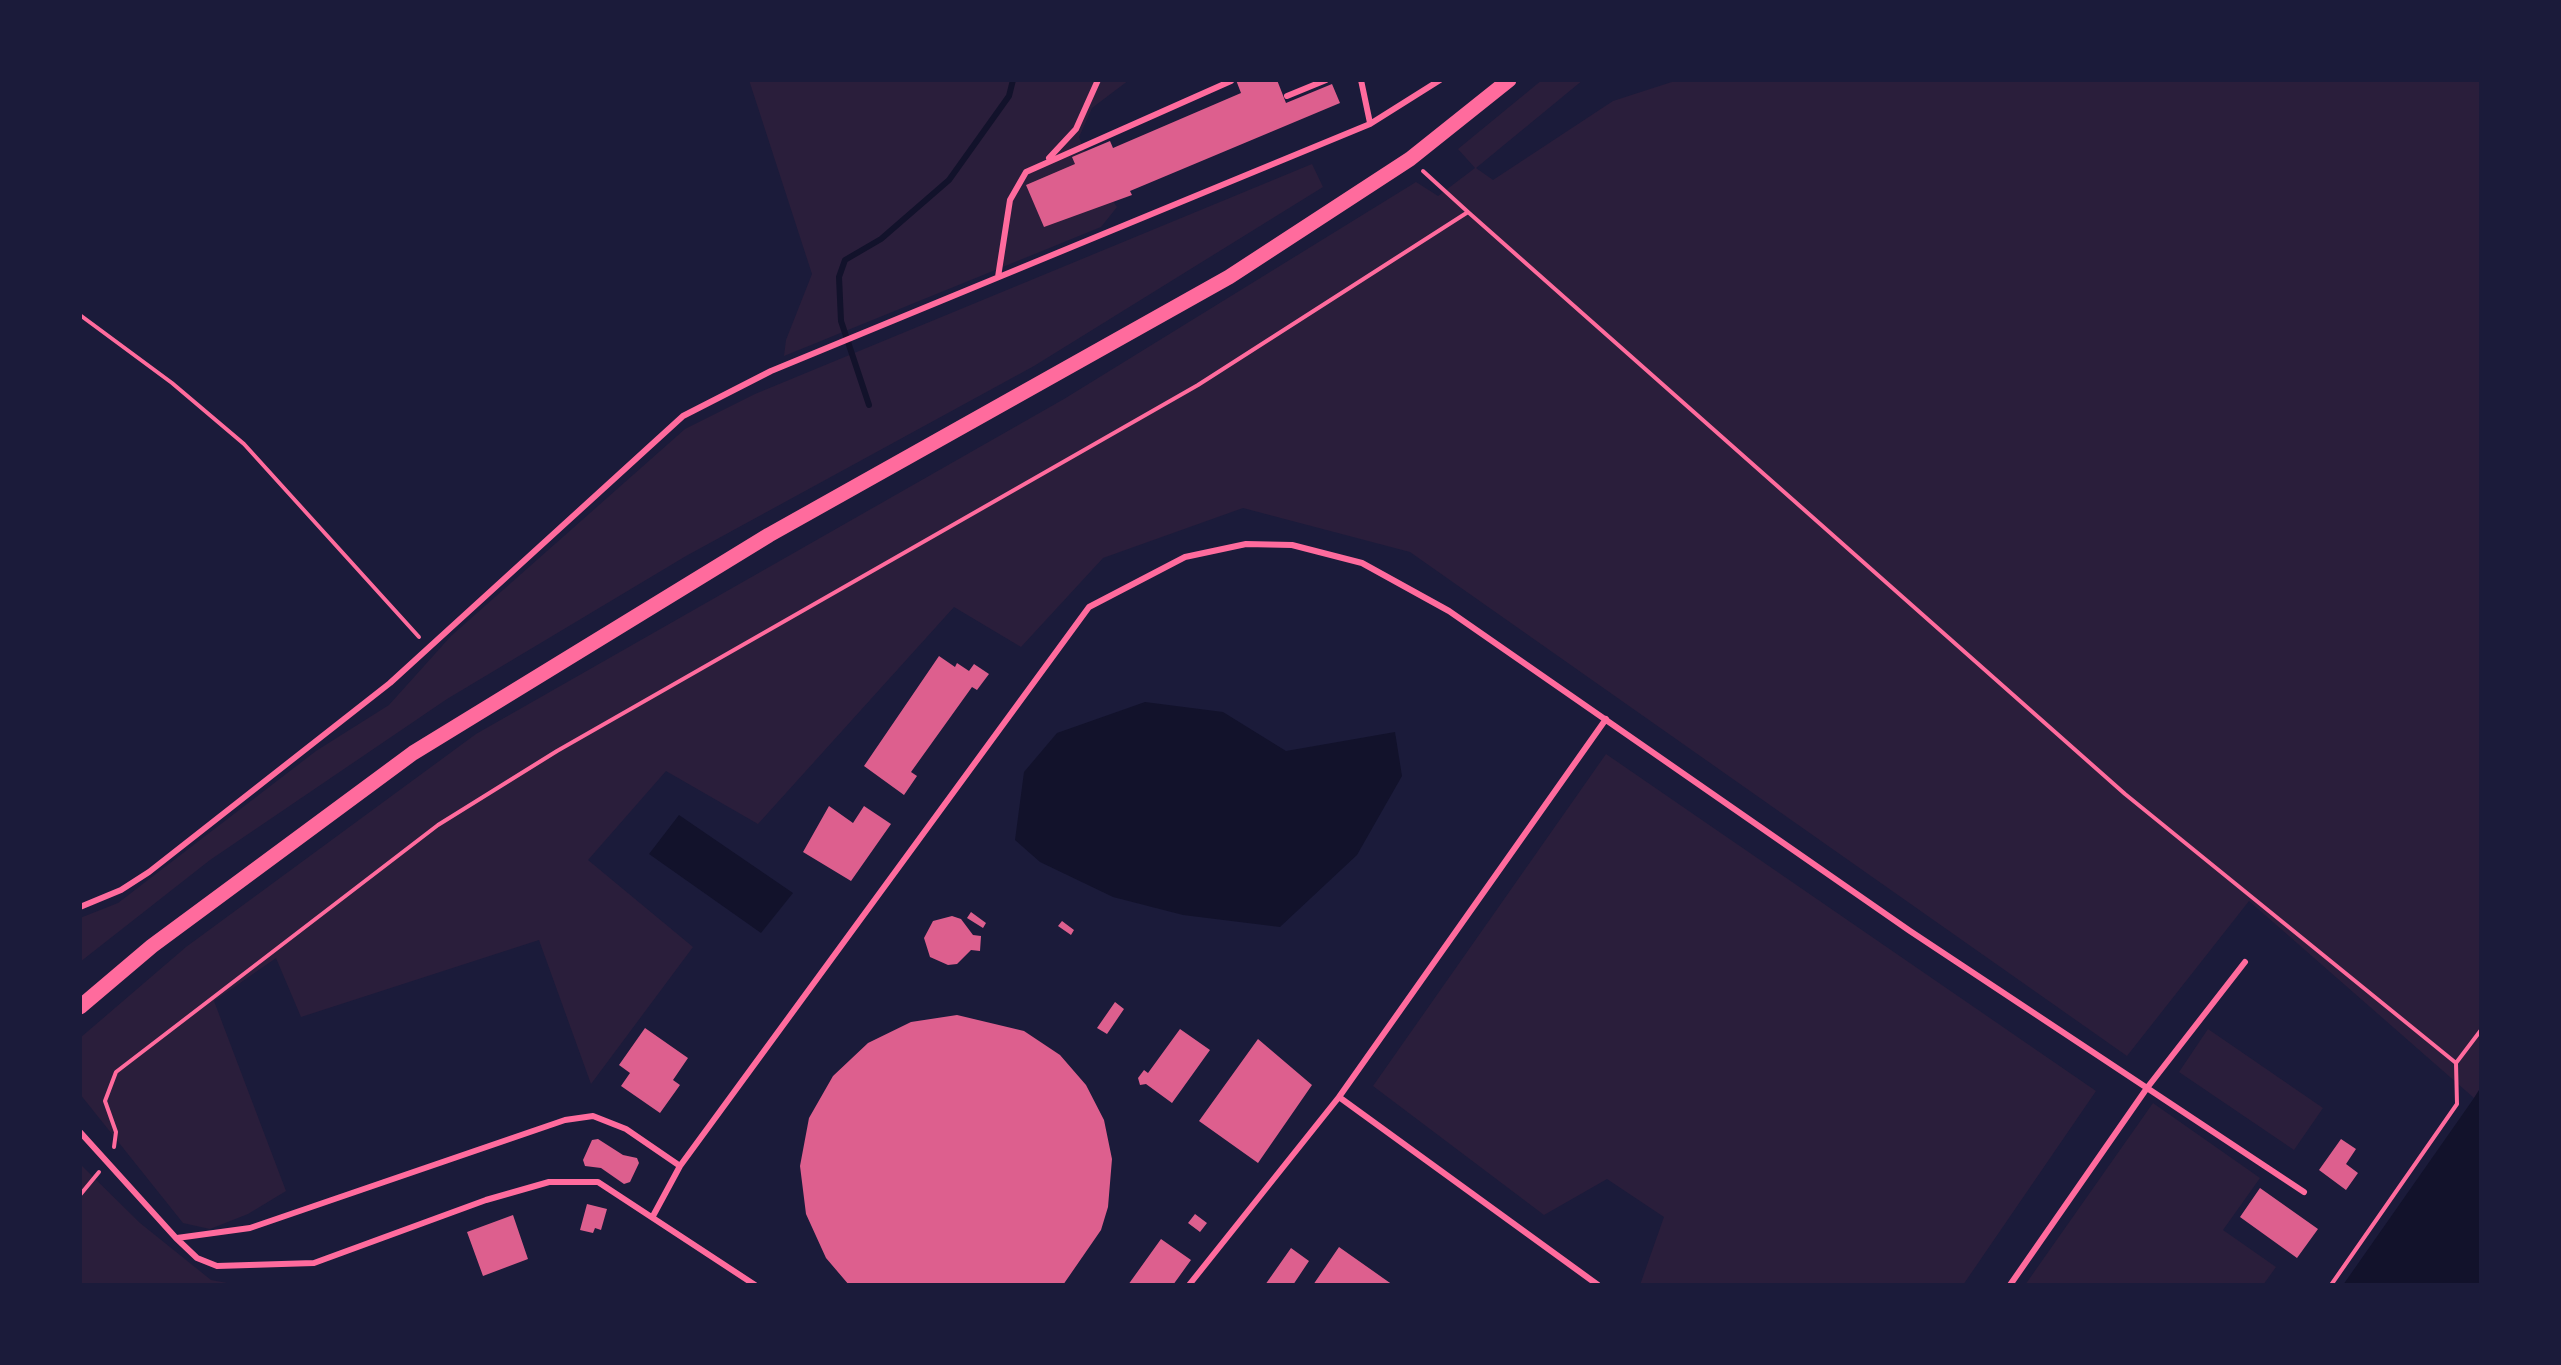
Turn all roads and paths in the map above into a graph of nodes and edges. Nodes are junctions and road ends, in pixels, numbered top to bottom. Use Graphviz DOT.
graph roads {
  1 [pos="1098,80"];
  2 [pos="1326,80"];
  3 [pos="1362,80"];
  4 [pos="1440,80"];
  5 [pos="1509,80"];
  6 [pos="1231,81"];
  7 [pos="1287,96"];
  8 [pos="1370,124"];
  9 [pos="1410,159"];
  10 [pos="1045,163"];
  11 [pos="1468,212"];
  12 [pos="998,278"];
  13 [pos="80,315"];
  14 [pos="429,648"];
  15 [pos="1606,720"];
  16 [pos="80,907"];
  17 [pos="2245,962"];
  18 [pos="80,1006"];
  19 [pos="2481,1030"];
  20 [pos="2456,1063"];
  21 [pos="2146,1088"];
  22 [pos="1339,1097"];
  23 [pos="80,1132"];
  24 [pos="106,1162"];
  25 [pos="680,1166"];
  26 [pos="2304,1192"];
  27 [pos="80,1195"];
  28 [pos="653,1216"];
  29 [pos="176,1238"];
  30 [pos="755,1285"];
  31 [pos="1188,1285"];
  32 [pos="1598,1285"];
  33 [pos="2010,1285"];
  34 [pos="2330,1285"];
  1 -- 10 [label="lane"];
  2 -- 7 [label="lane"];
  3 -- 8 [label="lane"];
  4 -- 8 [label="lane"];
  5 -- 9 [label="main road"];
  6 -- 10 [label="lane"];
  8 -- 12 [label="lane"];
  9 -- 11 [label="path"];
  9 -- 18 [label="main road"];
  10 -- 12 [label="lane"];
  11 -- 20 [label="path"];
  11 -- 24 [label="path"];
  12 -- 14 [label="lane"];
  13 -- 14 [label="path"];
  14 -- 16 [label="lane"];
  15 -- 21 [label="lane"];
  15 -- 22 [label="lane"];
  15 -- 25 [label="lane"];
  17 -- 21 [label="lane"];
  19 -- 20 [label="path"];
  20 -- 34 [label="path"];
  21 -- 26 [label="lane"];
  21 -- 33 [label="lane"];
  22 -- 31 [label="lane"];
  22 -- 32 [label="lane"];
  23 -- 24 [label="lane"];
  24 -- 27 [label="path"];
  24 -- 29 [label="lane"];
  25 -- 28 [label="lane"];
  25 -- 29 [label="lane"];
  28 -- 29 [label="lane"];
  28 -- 30 [label="lane"];
}
